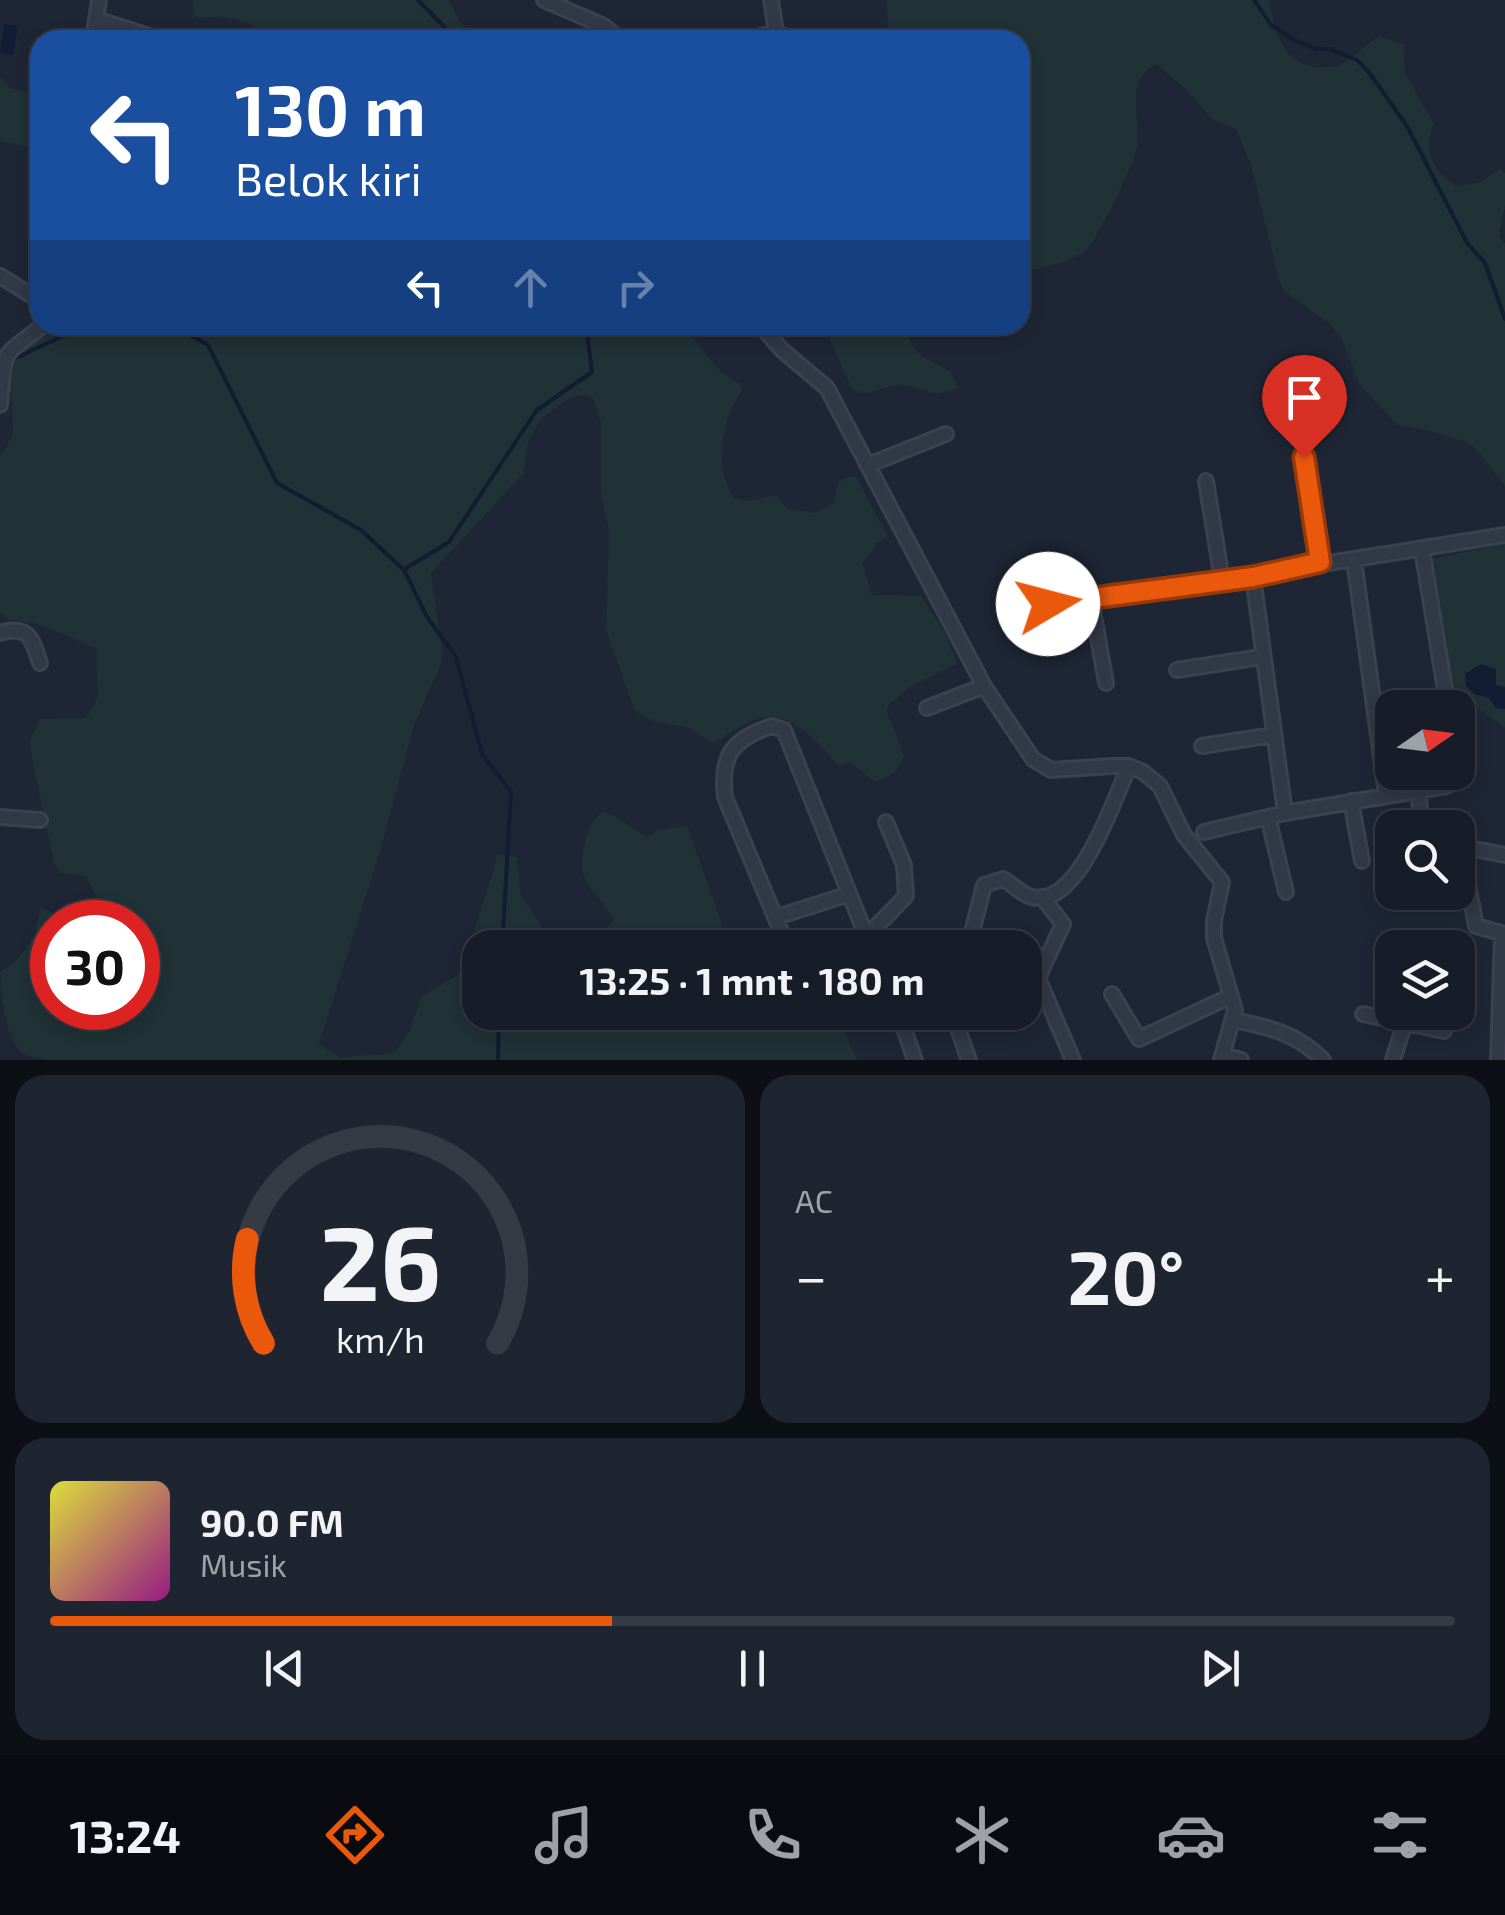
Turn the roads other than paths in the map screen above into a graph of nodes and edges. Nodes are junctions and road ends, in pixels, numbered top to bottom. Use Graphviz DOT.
graph roads {
  1 [pos="99,0"];
  2 [pos="544,0"];
  3 [pos="771,0"];
  4 [pos="96,19"];
  5 [pos="94,30"];
  6 [pos="131,30"];
  7 [pos="609,30"];
  8 [pos="776,30"];
  9 [pos="0,276"];
  10 [pos="30,294"];
  11 [pos="30,333"];
  12 [pos="769,335"];
  13 [pos="5,347"];
  14 [pos="0,405"];
  15 [pos="946,434"];
  16 [pos="1304,457"];
  17 [pos="868,465"];
  18 [pos="1206,481"];
  19 [pos="1505,535"];
  20 [pos="1422,548"];
  21 [pos="1354,560"];
  22 [pos="1320,562"];
  23 [pos="1253,577"];
  24 [pos="1222,580"];
  25 [pos="1091,598"];
  26 [pos="1048,604"];
  27 [pos="0,634"];
  28 [pos="1261,657"];
  29 [pos="40,663"];
  30 [pos="1177,670"];
  31 [pos="1106,684"];
  32 [pos="984,686"];
  33 [pos="1445,690"];
  34 [pos="926,708"];
  35 [pos="1273,735"];
  36 [pos="1202,746"];
  37 [pos="1129,766"];
  38 [pos="1418,790"];
  39 [pos="1386,794"];
  40 [pos="1351,801"];
  41 [pos="1420,810"];
  42 [pos="1285,814"];
  43 [pos="0,817"];
  44 [pos="1268,818"];
  45 [pos="40,820"];
  46 [pos="886,822"];
  47 [pos="1204,832"];
  48 [pos="1505,854"];
  49 [pos="1362,861"];
  50 [pos="1286,892"];
  51 [pos="849,894"];
  52 [pos="1042,897"];
  53 [pos="777,917"];
  54 [pos="782,930"];
  55 [pos="864,930"];
  56 [pos="879,930"];
  57 [pos="972,930"];
  58 [pos="1503,934"];
  59 [pos="1042,961"];
  60 [pos="1112,994"];
  61 [pos="1232,996"];
  62 [pos="1042,998"];
  63 [pos="1502,1010"];
  64 [pos="1363,1014"];
  65 [pos="1375,1017"];
  66 [pos="1234,1020"];
  67 [pos="904,1030"];
  68 [pos="958,1030"];
  69 [pos="1402,1030"];
  70 [pos="1437,1030"];
  71 [pos="1444,1031"];
  72 [pos="1221,1058"];
  73 [pos="915,1060"];
  74 [pos="969,1060"];
  75 [pos="1073,1060"];
  76 [pos="1241,1060"];
  77 [pos="1324,1060"];
  78 [pos="1393,1060"];
  79 [pos="1498,1060"];
  1 -- 4 [label="street"];
  2 -- 7 [label="street"];
  3 -- 8 [label="street"];
  4 -- 5 [label="street"];
  4 -- 6 [label="street"];
  9 -- 10 [label="street"];
  11 -- 13 [label="street"];
  12 -- 17 [label="street"];
  13 -- 14 [label="street"];
  15 -- 17 [label="street"];
  16 -- 22 [label="street"];
  17 -- 32 [label="street"];
  18 -- 24 [label="street"];
  19 -- 20 [label="street"];
  20 -- 21 [label="street"];
  20 -- 33 [label="street"];
  21 -- 22 [label="street"];
  21 -- 39 [label="street"];
  22 -- 23 [label="street"];
  23 -- 24 [label="street"];
  23 -- 28 [label="street"];
  24 -- 25 [label="street"];
  25 -- 26 [label="street"];
  25 -- 31 [label="street"];
  27 -- 29 [label="street"];
  28 -- 30 [label="street"];
  28 -- 35 [label="street"];
  32 -- 34 [label="street"];
  32 -- 37 [label="street"];
  35 -- 36 [label="street"];
  35 -- 42 [label="street"];
  37 -- 52 [label="street"];
  37 -- 61 [label="street"];
  38 -- 39 [label="street"];
  38 -- 41 [label="street"];
  39 -- 40 [label="street"];
  40 -- 42 [label="street"];
  40 -- 49 [label="street"];
  42 -- 44 [label="street"];
  43 -- 45 [label="street"];
  44 -- 47 [label="street"];
  44 -- 50 [label="street"];
  46 -- 56 [label="street"];
  48 -- 58 [label="street"];
  51 -- 53 [label="street"];
  51 -- 53 [label="street"];
  51 -- 55 [label="street"];
  52 -- 57 [label="street"];
  52 -- 59 [label="street"];
  53 -- 54 [label="street"];
  58 -- 63 [label="street"];
  60 -- 61 [label="street"];
  61 -- 66 [label="street"];
  62 -- 75 [label="street"];
  63 -- 79 [label="street"];
  64 -- 65 [label="street"];
  66 -- 72 [label="street"];
  66 -- 77 [label="street"];
  67 -- 73 [label="street"];
  68 -- 74 [label="street"];
  69 -- 78 [label="street"];
  70 -- 71 [label="street"];
  72 -- 76 [label="street"];
}
